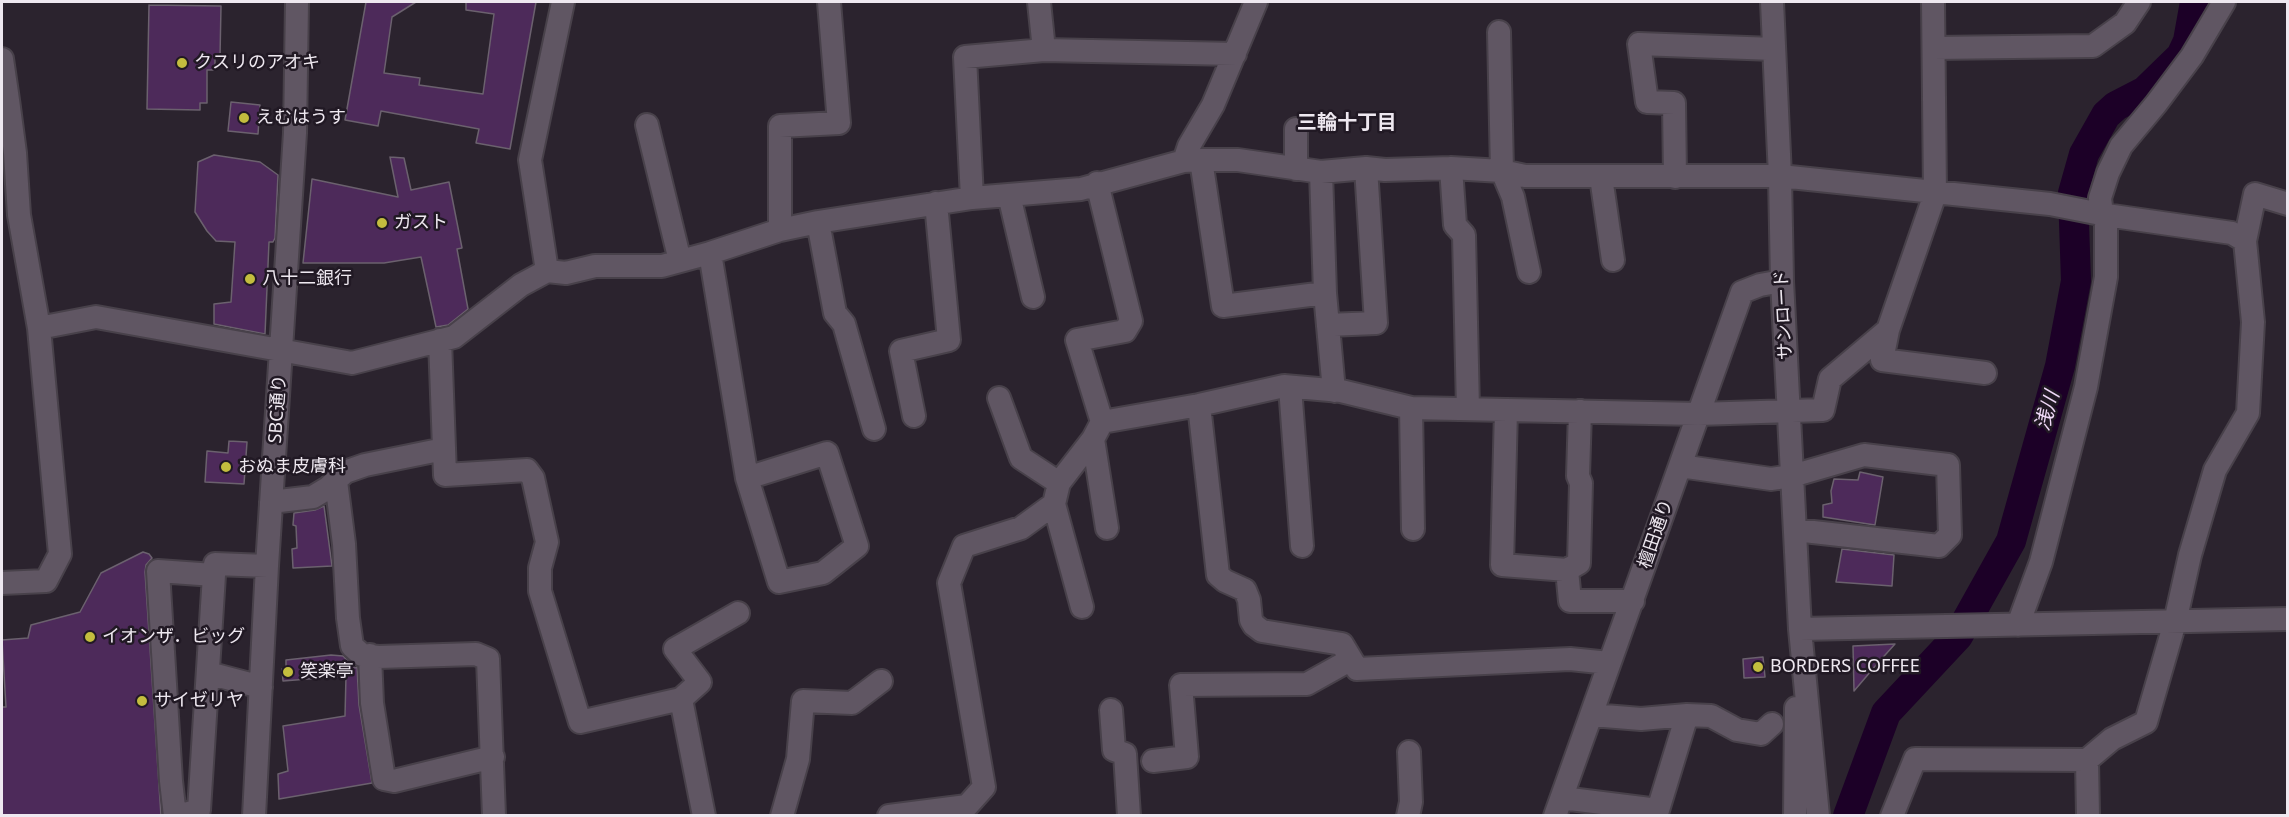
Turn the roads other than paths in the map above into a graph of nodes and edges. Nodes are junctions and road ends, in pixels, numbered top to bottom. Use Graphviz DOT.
graph roads {
  1 [pos="297,2"];
  2 [pos="563,2"];
  3 [pos="829,2"];
  4 [pos="1039,2"];
  5 [pos="1256,2"];
  6 [pos="1772,2"];
  7 [pos="1933,2"];
  8 [pos="2139,2"];
  9 [pos="2224,2"];
  10 [pos="1499,32"];
  11 [pos="1934,48"];
  12 [pos="1774,49"];
  13 [pos="1044,50"];
  14 [pos="1235,54"];
  15 [pos="2,59"];
  16 [pos="5,100"];
  17 [pos="647,125"];
  18 [pos="1296,129"];
  19 [pos="1193,161"];
  20 [pos="1366,168"];
  21 [pos="1451,168"];
  22 [pos="1296,169"];
  23 [pos="1502,171"];
  24 [pos="1321,172"];
  25 [pos="1780,176"];
  26 [pos="1601,177"];
  27 [pos="1675,177"];
  28 [pos="1097,183"];
  29 [pos="1935,194"];
  30 [pos="1009,195"];
  31 [pos="972,198"];
  32 [pos="936,203"];
  33 [pos="2288,204"];
  34 [pos="2101,214"];
  35 [pos="818,222"];
  36 [pos="780,230"];
  37 [pos="2245,241"];
  38 [pos="710,253"];
  39 [pos="1613,260"];
  40 [pos="680,261"];
  41 [pos="547,271"];
  42 [pos="1529,272"];
  43 [pos="1782,281"];
  44 [pos="1325,294"];
  45 [pos="1034,297"];
  46 [pos="1328,325"];
  47 [pos="39,328"];
  48 [pos="1888,330"];
  49 [pos="440,340"];
  50 [pos="281,352"];
  51 [pos="1984,373"];
  52 [pos="1290,387"];
  53 [pos="1334,391"];
  54 [pos="999,398"];
  55 [pos="1199,405"];
  56 [pos="1411,408"];
  57 [pos="1468,409"];
  58 [pos="1506,410"];
  59 [pos="1580,411"];
  60 [pos="1789,413"];
  61 [pos="1698,414"];
  62 [pos="914,416"];
  63 [pos="874,429"];
  64 [pos="1097,430"];
  65 [pos="444,449"];
  66 [pos="1680,466"];
  67 [pos="1792,476"];
  68 [pos="747,478"];
  69 [pos="336,481"];
  70 [pos="1056,494"];
  71 [pos="271,502"];
  72 [pos="1107,528"];
  73 [pos="1413,529"];
  74 [pos="1795,530"];
  75 [pos="1302,546"];
  76 [pos="267,566"];
  77 [pos="1567,570"];
  78 [pos="214,574"];
  79 [pos="2,583"];
  80 [pos="1633,601"];
  81 [pos="1082,607"];
  82 [pos="738,613"];
  83 [pos="2288,619"];
  84 [pos="2175,622"];
  85 [pos="2012,625"];
  86 [pos="1800,628"];
  87 [pos="370,656"];
  88 [pos="1350,660"];
  89 [pos="1609,663"];
  90 [pos="208,673"];
  91 [pos="881,681"];
  92 [pos="261,687"];
  93 [pos="681,699"];
  94 [pos="1111,710"];
  95 [pos="1592,715"];
  96 [pos="1687,715"];
  97 [pos="1772,724"];
  98 [pos="1409,752"];
  99 [pos="493,757"];
  100 [pos="2087,760"];
  101 [pos="1153,761"];
  102 [pos="1558,807"];
  103 [pos="1818,808"];
  104 [pos="176,816"];
  105 [pos="254,816"];
  106 [pos="494,816"];
  107 [pos="704,816"];
  108 [pos="782,816"];
  109 [pos="889,816"];
  110 [pos="1129,816"];
  111 [pos="1408,816"];
  112 [pos="1795,816"];
  113 [pos="1892,816"];
  114 [pos="2088,816"];
  1 -- 50 [label="street, SBC通り"];
  2 -- 41 [label="street"];
  3 -- 36 [label="street"];
  4 -- 13 [label="street"];
  5 -- 14 [label="street"];
  6 -- 12 [label="street, サンロード"];
  7 -- 11 [label="street"];
  8 -- 11 [label="street"];
  9 -- 34 [label="street"];
  10 -- 23 [label="street"];
  11 -- 29 [label="street"];
  12 -- 25 [label="street, サンロード"];
  12 -- 27 [label="street"];
  13 -- 14 [label="street"];
  13 -- 31 [label="street"];
  14 -- 19 [label="street"];
  15 -- 16 [label="street"];
  16 -- 47 [label="street"];
  17 -- 40 [label="street"];
  18 -- 22 [label="street"];
  19 -- 22 [label="street"];
  19 -- 28 [label="street"];
  19 -- 44 [label="street"];
  20 -- 21 [label="street"];
  20 -- 24 [label="street"];
  20 -- 46 [label="street"];
  21 -- 23 [label="street"];
  21 -- 57 [label="street"];
  22 -- 24 [label="street"];
  23 -- 26 [label="street"];
  23 -- 42 [label="street"];
  24 -- 44 [label="street"];
  25 -- 27 [label="street"];
  25 -- 29 [label="street"];
  25 -- 43 [label="street, サンロード"];
  26 -- 27 [label="street"];
  26 -- 39 [label="street"];
  28 -- 30 [label="street"];
  28 -- 64 [label="street"];
  29 -- 34 [label="street"];
  29 -- 48 [label="street"];
  30 -- 31 [label="street"];
  30 -- 45 [label="street"];
  31 -- 32 [label="street"];
  32 -- 35 [label="street"];
  32 -- 62 [label="street"];
  33 -- 37 [label="street"];
  34 -- 37 [label="street"];
  34 -- 85 [label="street"];
  35 -- 36 [label="street"];
  35 -- 63 [label="street"];
  36 -- 38 [label="street"];
  37 -- 84 [label="street"];
  38 -- 40 [label="street"];
  38 -- 68 [label="street"];
  40 -- 41 [label="street"];
  41 -- 49 [label="street"];
  43 -- 60 [label="street, サンロード"];
  43 -- 61 [label="street, 檀田通り"];
  44 -- 46 [label="street"];
  46 -- 53 [label="street"];
  47 -- 50 [label="street"];
  47 -- 79 [label="street"];
  48 -- 51 [label="street"];
  48 -- 60 [label="street"];
  49 -- 50 [label="street"];
  49 -- 65 [label="street"];
  50 -- 71 [label="street, SBC通り"];
  52 -- 53 [label="street"];
  52 -- 55 [label="street"];
  52 -- 75 [label="street"];
  53 -- 56 [label="street"];
  54 -- 70 [label="street"];
  55 -- 64 [label="street"];
  55 -- 88 [label="street"];
  56 -- 57 [label="street"];
  56 -- 73 [label="street"];
  57 -- 58 [label="street"];
  58 -- 59 [label="street"];
  58 -- 77 [label="street"];
  59 -- 61 [label="street"];
  59 -- 77 [label="street"];
  60 -- 61 [label="street"];
  60 -- 67 [label="street, サンロード"];
  61 -- 66 [label="street, 檀田通り"];
  64 -- 70 [label="street"];
  64 -- 72 [label="street"];
  65 -- 69 [label="street"];
  65 -- 93 [label="street"];
  66 -- 67 [label="street"];
  66 -- 80 [label="street, 檀田通り"];
  67 -- 74 [label="street, サンロード"];
  67 -- 74 [label="street"];
  68 -- 68 [label="street"];
  69 -- 71 [label="street"];
  69 -- 87 [label="street"];
  70 -- 81 [label="street"];
  70 -- 109 [label="street"];
  71 -- 76 [label="street, SBC通り"];
  74 -- 86 [label="street, サンロード"];
  76 -- 78 [label="street"];
  76 -- 92 [label="street, SBC通り"];
  77 -- 80 [label="street"];
  78 -- 90 [label="street"];
  78 -- 104 [label="street"];
  80 -- 89 [label="street, 檀田通り"];
  82 -- 93 [label="street"];
  83 -- 84 [label="street"];
  84 -- 85 [label="street"];
  84 -- 100 [label="street"];
  85 -- 86 [label="street"];
  86 -- 103 [label="street, サンロード"];
  86 -- 112 [label="street, サンロード"];
  87 -- 99 [label="street"];
  87 -- 99 [label="street"];
  88 -- 89 [label="street"];
  88 -- 101 [label="street"];
  89 -- 95 [label="street, 檀田通り"];
  90 -- 92 [label="street"];
  90 -- 104 [label="street"];
  91 -- 108 [label="street"];
  92 -- 105 [label="street, SBC通り"];
  93 -- 107 [label="street"];
  94 -- 110 [label="street"];
  95 -- 96 [label="street"];
  95 -- 102 [label="street, 檀田通り"];
  96 -- 97 [label="street"];
  96 -- 102 [label="street"];
  98 -- 111 [label="street"];
  99 -- 106 [label="street"];
  100 -- 113 [label="street"];
  100 -- 114 [label="street"];
}
